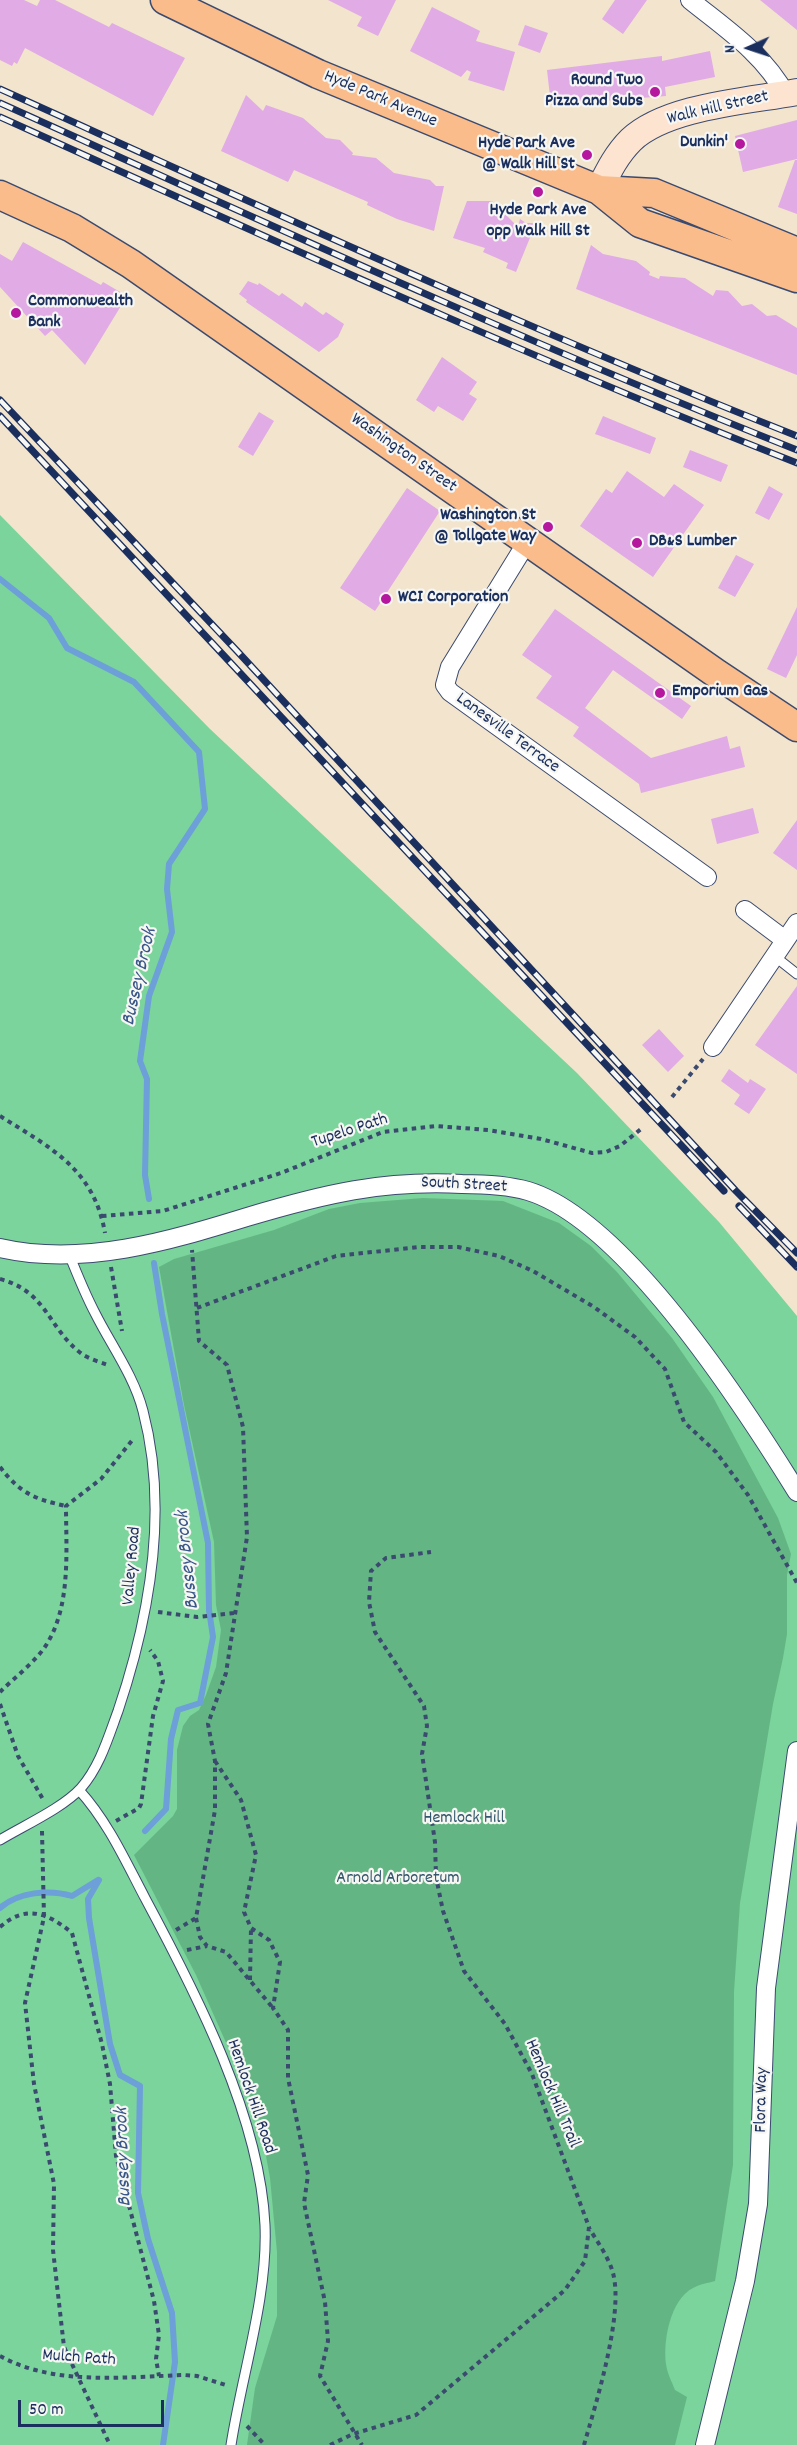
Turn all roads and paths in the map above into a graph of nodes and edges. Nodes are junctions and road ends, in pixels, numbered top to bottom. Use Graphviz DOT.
graph roads {
  1 [pos="165,0"];
  2 [pos="690,0"];
  3 [pos="791,94"];
  4 [pos="599,190"];
  5 [pos="0,195"];
  6 [pos="797,252"];
  7 [pos="797,278"];
  8 [pos="527,542"];
  9 [pos="791,717"];
  10 [pos="706,877"];
  11 [pos="745,910"];
  12 [pos="797,923"];
  13 [pos="785,940"];
  14 [pos="773,954"];
  15 [pos="797,974"];
  16 [pos="714,1047"];
  17 [pos="672,1097"];
  18 [pos="0,1116"];
  19 [pos="641,1129"];
  20 [pos="102,1216"];
  21 [pos="104,1230"];
  22 [pos="184,1234"];
  23 [pos="0,1248"];
  24 [pos="69,1254"];
  25 [pos="111,1268"];
  26 [pos="0,1279"];
  27 [pos="196,1308"];
  28 [pos="127,1372"];
  29 [pos="145,1419"];
  30 [pos="0,1467"];
  31 [pos="797,1492"];
  32 [pos="66,1506"];
  33 [pos="431,1552"];
  34 [pos="797,1583"];
  35 [pos="234,1613"];
  36 [pos="145,1615"];
  37 [pos="139,1640"];
  38 [pos="0,1692"];
  39 [pos="0,1704"];
  40 [pos="797,1751"];
  41 [pos="215,1761"];
  42 [pos="79,1790"];
  43 [pos="45,1813"];
  44 [pos="108,1825"];
  45 [pos="0,1840"];
  46 [pos="44,1917"];
  47 [pos="196,1918"];
  48 [pos="0,1927"];
  49 [pos="251,1928"];
  50 [pos="165,1936"];
  51 [pos="207,1946"];
  52 [pos="174,1952"];
  53 [pos="250,1980"];
  54 [pos="273,2008"];
  55 [pos="589,2227"];
  56 [pos="0,2356"];
  57 [pos="159,2376"];
  58 [pos="80,2377"];
  59 [pos="241,2391"];
  60 [pos="236,2415"];
  61 [pos="353,2434"];
  62 [pos="110,2445"];
  63 [pos="231,2445"];
  64 [pos="265,2445"];
  65 [pos="330,2445"];
  66 [pos="362,2445"];
  67 [pos="584,2445"];
  68 [pos="705,2445"];
  1 -- 4 [label="main road, Hyde Park Avenue"];
  2 -- 3 [label="street"];
  3 -- 4 [label="main road, Walk Hill Street"];
  4 -- 6 [label="main road, Hyde Park Avenue"];
  4 -- 7 [label="main road, Hyde Park Avenue"];
  5 -- 8 [label="main road, Washington Street"];
  8 -- 9 [label="main road, Washington Street"];
  8 -- 10 [label="street, Lanesville Terrace"];
  11 -- 13 [label="street"];
  12 -- 13 [label="street"];
  13 -- 14 [label="street"];
  14 -- 15 [label="lane"];
  14 -- 16 [label="street"];
  16 -- 17 [label="path"];
  18 -- 20 [label="path"];
  19 -- 20 [label="path, Tupelo Path"];
  20 -- 21 [label="path"];
  22 -- 24 [label="street, South Street"];
  22 -- 27 [label="path"];
  22 -- 31 [label="street, South Street"];
  23 -- 24 [label="street, South Street"];
  24 -- 28 [label="lane, Valley Road"];
  25 -- 28 [label="path"];
  26 -- 28 [label="path"];
  27 -- 34 [label="path"];
  27 -- 35 [label="path"];
  28 -- 29 [label="lane, Valley Road"];
  29 -- 32 [label="path"];
  29 -- 36 [label="lane, Valley Road"];
  30 -- 32 [label="path"];
  32 -- 38 [label="path"];
  33 -- 55 [label="path, Hemlock Hill Trail"];
  35 -- 36 [label="path"];
  35 -- 41 [label="path"];
  36 -- 37 [label="lane, Valley Road"];
  37 -- 42 [label="lane, Valley Road"];
  37 -- 44 [label="path"];
  39 -- 43 [label="path"];
  40 -- 68 [label="street, Flora Way"];
  41 -- 47 [label="path"];
  41 -- 49 [label="path"];
  42 -- 43 [label="lane, Valley Road"];
  42 -- 44 [label="lane, Hemlock Hill Road"];
  43 -- 45 [label="lane, Valley Road"];
  43 -- 46 [label="path"];
  44 -- 50 [label="lane, Hemlock Hill Road"];
  46 -- 48 [label="path"];
  46 -- 57 [label="path"];
  46 -- 58 [label="path"];
  47 -- 50 [label="path"];
  47 -- 51 [label="path"];
  49 -- 53 [label="path"];
  49 -- 54 [label="path"];
  50 -- 52 [label="lane, Hemlock Hill Road"];
  51 -- 52 [label="path"];
  51 -- 53 [label="path"];
  52 -- 59 [label="lane, Hemlock Hill Road"];
  53 -- 54 [label="path"];
  54 -- 61 [label="path"];
  55 -- 61 [label="path, Hemlock Hill Trail"];
  55 -- 67 [label="path"];
  56 -- 58 [label="path, Mulch Path"];
  57 -- 58 [label="path, Mulch Path"];
  57 -- 59 [label="path, Mulch Path"];
  58 -- 62 [label="path"];
  59 -- 60 [label="lane, Hemlock Hill Road"];
  60 -- 63 [label="lane, Hemlock Hill Road"];
  60 -- 64 [label="path"];
  61 -- 65 [label="path, Hemlock Hill Trail"];
  61 -- 66 [label="path"];
}
